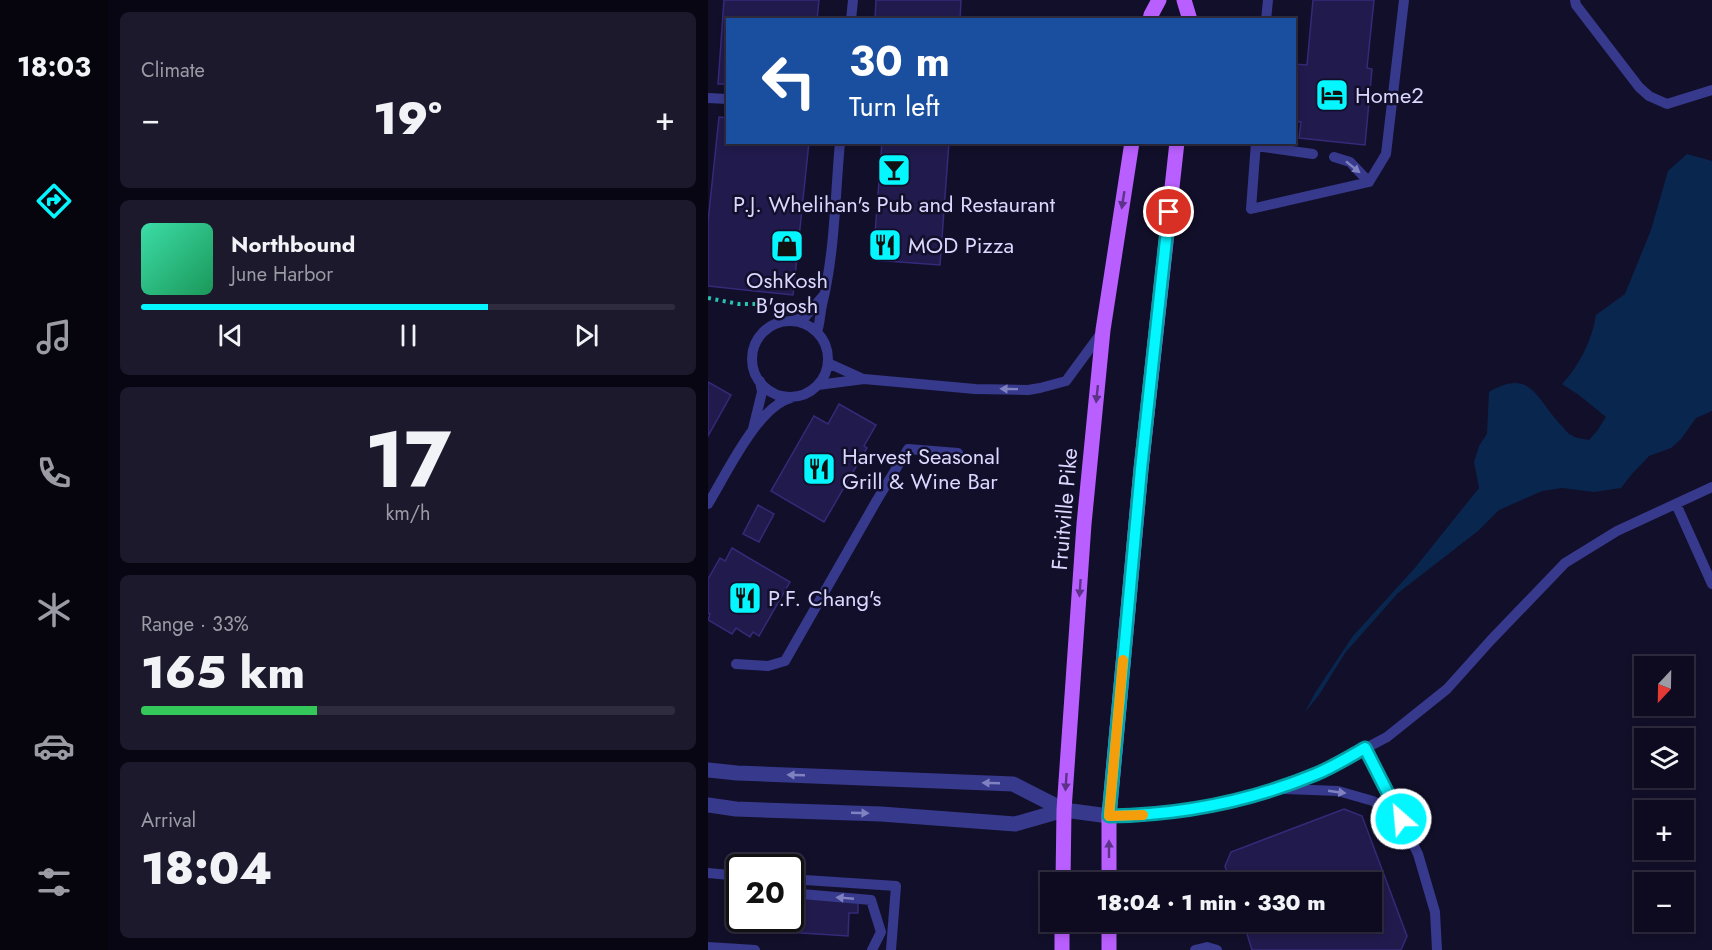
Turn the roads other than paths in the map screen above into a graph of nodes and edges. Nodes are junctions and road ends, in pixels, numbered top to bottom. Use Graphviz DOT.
graph roads {
  1 [pos="853,0"];
  2 [pos="1159,0"];
  3 [pos="1184,0"];
  4 [pos="1268,0"];
  5 [pos="1404,0"];
  6 [pos="1575,0"];
  7 [pos="851,18"];
  8 [pos="1150,18"];
  9 [pos="1189,18"];
  10 [pos="1266,18"];
  11 [pos="1712,90"];
  12 [pos="708,98"];
  13 [pos="726,99"];
  14 [pos="840,144"];
  15 [pos="1132,144"];
  16 [pos="1177,144"];
  17 [pos="1256,145"];
  18 [pos="1313,154"];
  19 [pos="1334,157"];
  20 [pos="1369,182"];
  21 [pos="825,293"];
  22 [pos="792,321"];
  23 [pos="1103,330"];
  24 [pos="817,332"];
  25 [pos="828,363"];
  26 [pos="864,379"];
  27 [pos="760,381"];
  28 [pos="818,385"];
  29 [pos="795,396"];
  30 [pos="753,429"];
  31 [pos="958,453"];
  32 [pos="1712,487"];
  33 [pos="708,504"];
  34 [pos="1676,504"];
  35 [pos="1712,584"];
  36 [pos="736,664"];
  37 [pos="1365,748"];
  38 [pos="708,770"];
  39 [pos="1279,789"];
  40 [pos="708,805"];
  41 [pos="1064,810"];
  42 [pos="1109,816"];
  43 [pos="1401,819"];
  44 [pos="1063,872"];
  45 [pos="1109,872"];
  46 [pos="708,873"];
  47 [pos="726,875"];
  48 [pos="804,880"];
  49 [pos="804,894"];
  50 [pos="1062,932"];
  51 [pos="1109,932"];
  52 [pos="708,947"];
  53 [pos="755,950"];
  54 [pos="872,950"];
  55 [pos="891,950"];
  56 [pos="1062,950"];
  57 [pos="1109,950"];
  58 [pos="1195,950"];
  59 [pos="1217,950"];
  60 [pos="1437,950"];
  1 -- 7 [label="lane"];
  2 -- 8 [label="main road"];
  3 -- 9 [label="main road"];
  4 -- 10 [label="lane"];
  5 -- 20 [label="lane"];
  6 -- 11 [label="lane"];
  12 -- 13 [label="lane"];
  14 -- 21 [label="lane"];
  15 -- 23 [label="main road, Fruitville Pike, one-way"];
  16 -- 42 [label="main road"];
  17 -- 18 [label="lane"];
  17 -- 20 [label="lane"];
  19 -- 20 [label="lane, one-way"];
  21 -- 22 [label="lane"];
  21 -- 24 [label="lane"];
  22 -- 24 [label="lane"];
  22 -- 27 [label="lane"];
  23 -- 26 [label="lane, one-way"];
  23 -- 41 [label="main road, Fruitville Pike, one-way"];
  24 -- 25 [label="lane"];
  25 -- 26 [label="lane"];
  25 -- 28 [label="lane"];
  26 -- 28 [label="lane"];
  27 -- 29 [label="lane"];
  27 -- 30 [label="lane"];
  28 -- 29 [label="lane"];
  29 -- 30 [label="lane"];
  30 -- 33 [label="lane"];
  31 -- 36 [label="lane"];
  32 -- 34 [label="lane"];
  34 -- 35 [label="lane"];
  34 -- 37 [label="lane"];
  37 -- 39 [label="lane"];
  37 -- 43 [label="lane"];
  41 -- 38 [label="street, one-way"];
  39 -- 42 [label="lane"];
  39 -- 43 [label="lane, one-way"];
  40 -- 41 [label="street, one-way"];
  41 -- 42 [label="street"];
  41 -- 44 [label="main road, Fruitville Pike"];
  45 -- 42 [label="main road, one-way"];
  43 -- 60 [label="lane"];
  46 -- 47 [label="lane"];
  48 -- 55 [label="lane"];
  54 -- 49 [label="lane, one-way"];
  50 -- 56 [label="main road"];
  51 -- 57 [label="main road"];
  52 -- 53 [label="lane"];
  58 -- 59 [label="lane"];
}
